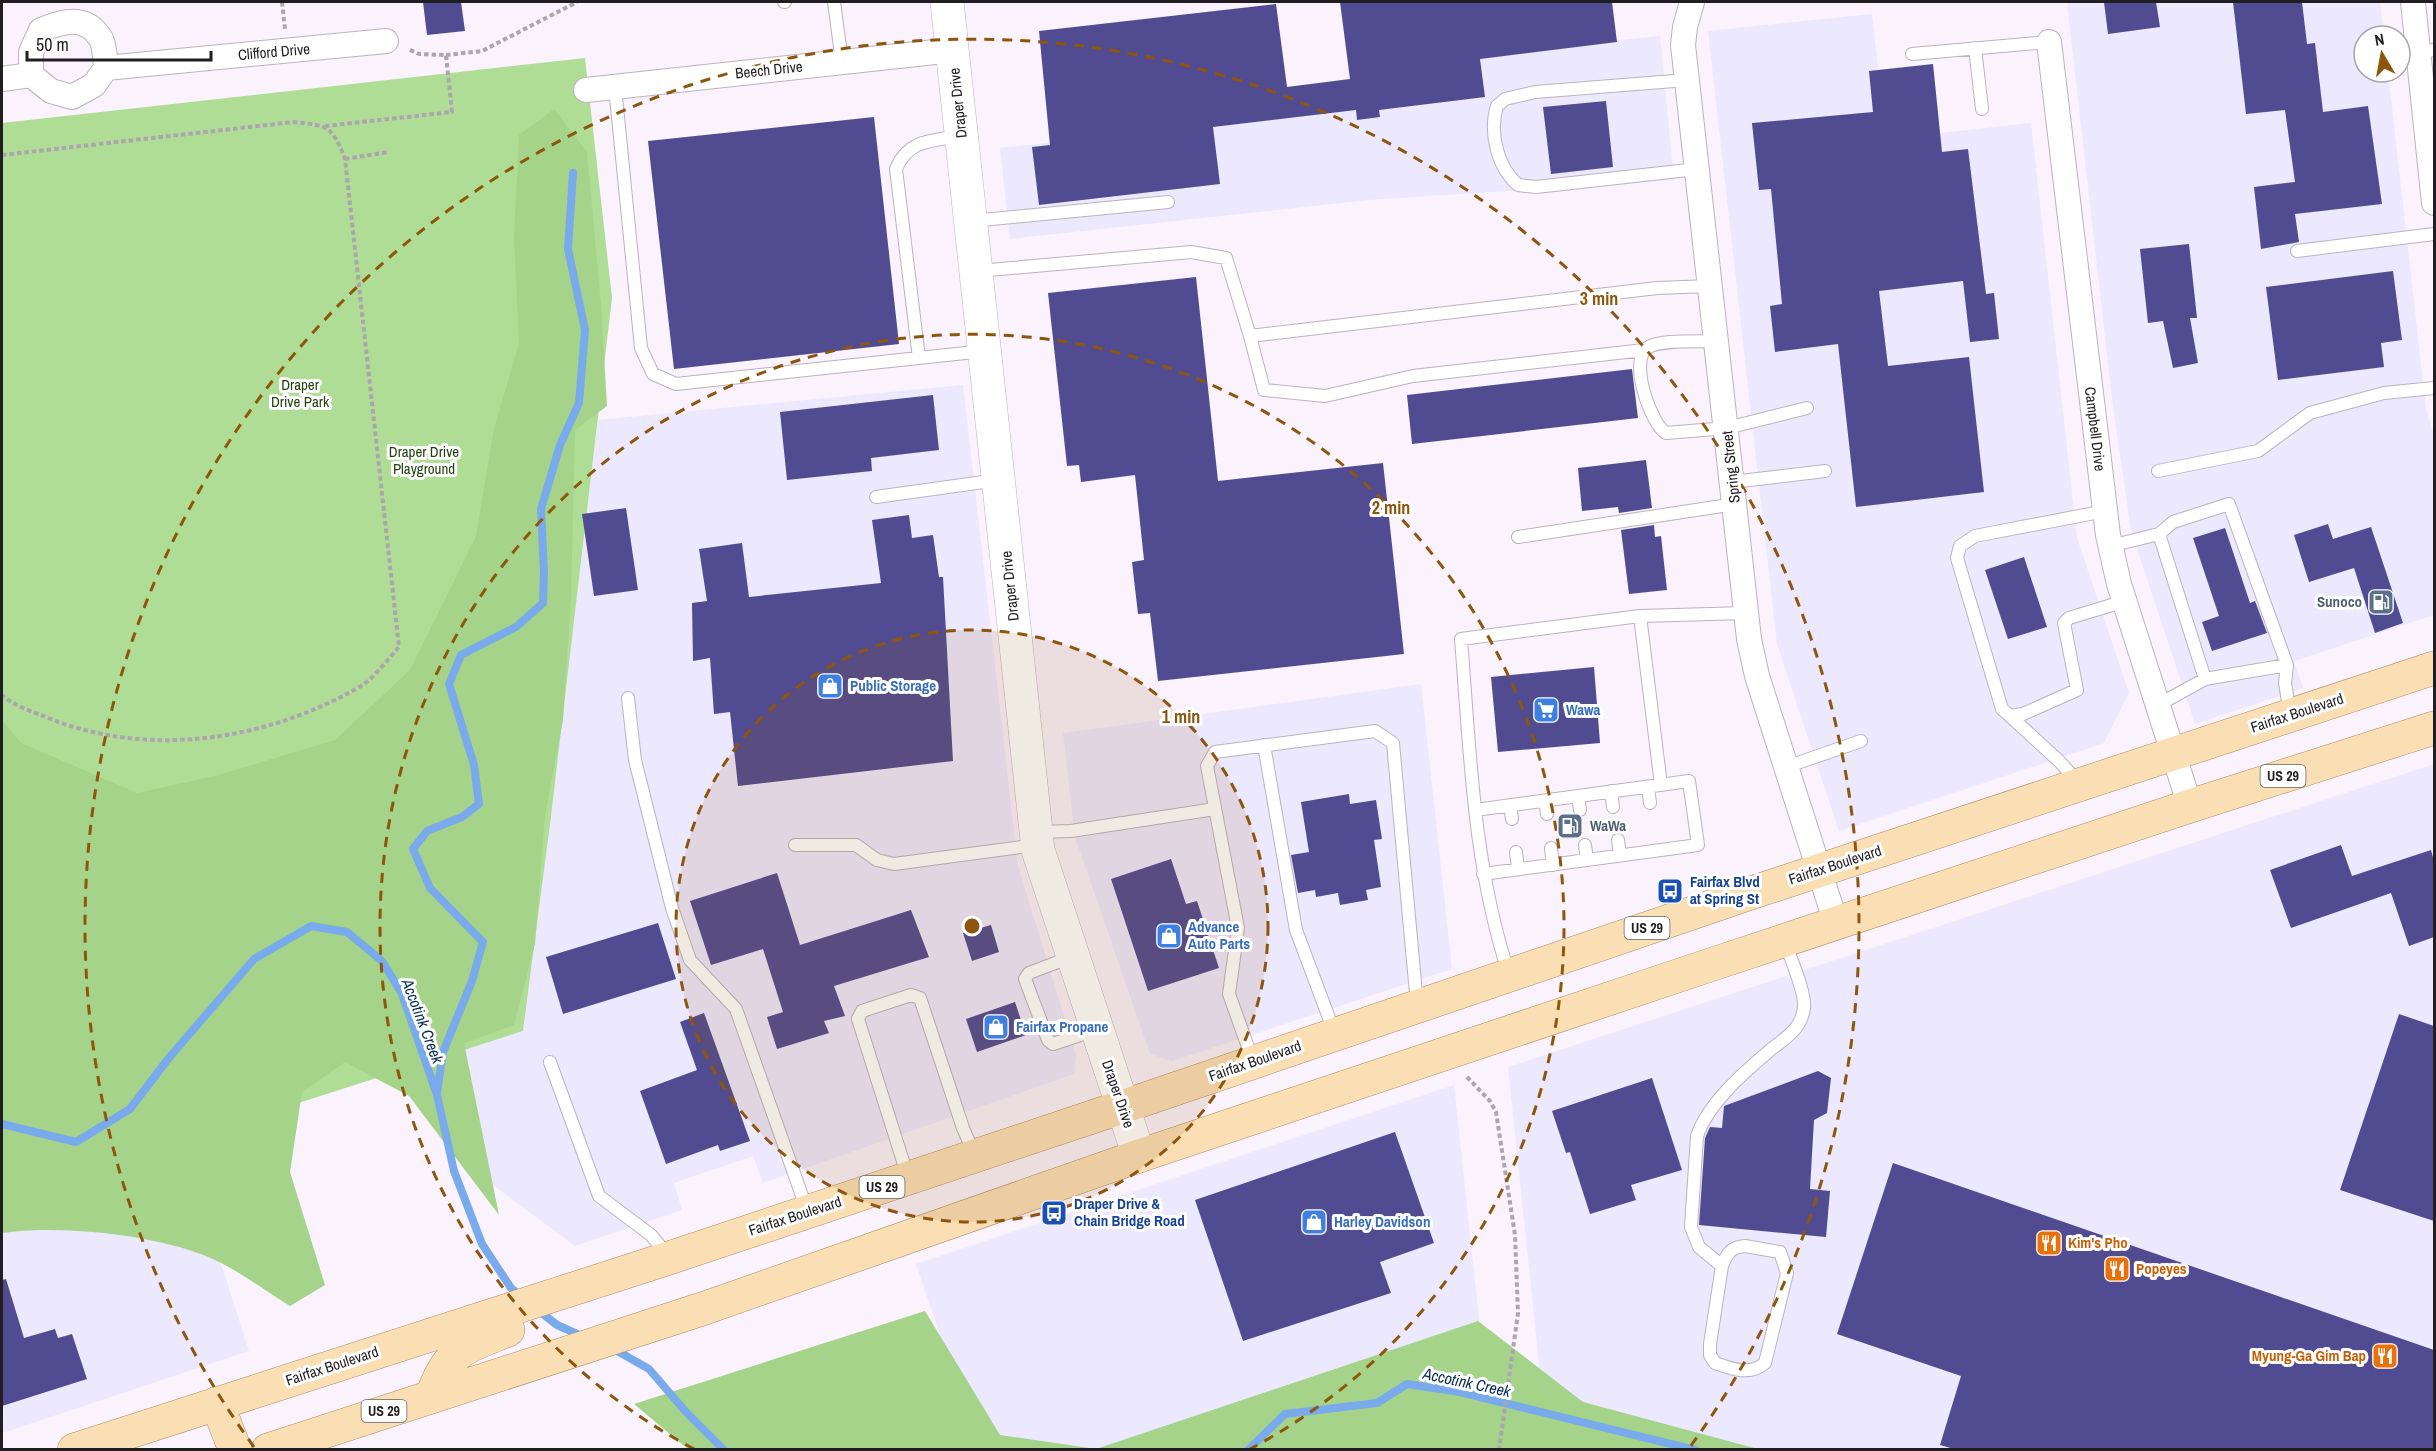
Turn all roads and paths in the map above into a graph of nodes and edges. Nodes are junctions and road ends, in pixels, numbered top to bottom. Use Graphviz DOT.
graph roads {
  1 [pos="577,2"];
  2 [pos="834,2"];
  3 [pos="948,2"];
  4 [pos="1692,2"];
  5 [pos="2413,2"];
  6 [pos="62,11"];
  7 [pos="386,41"];
  8 [pos="2049,42"];
  9 [pos="1975,48"];
  10 [pos="953,50"];
  11 [pos="2427,51"];
  12 [pos="1912,54"];
  13 [pos="446,55"];
  14 [pos="842,62"];
  15 [pos="106,68"];
  16 [pos="31,75"];
  17 [pos="2,79"];
  18 [pos="1687,80"];
  19 [pos="615,87"];
  20 [pos="586,90"];
  21 [pos="1982,109"];
  22 [pos="324,126"];
  23 [pos="962,136"];
  24 [pos="388,152"];
  25 [pos="2,155"];
  26 [pos="345,159"];
  27 [pos="1697,169"];
  28 [pos="2434,201"];
  29 [pos="1168,202"];
  30 [pos="971,221"];
  31 [pos="2434,234"];
  32 [pos="2297,251"];
  33 [pos="976,271"];
  34 [pos="1710,286"];
  35 [pos="1250,336"];
  36 [pos="1717,341"];
  37 [pos="1644,350"];
  38 [pos="985,351"];
  39 [pos="919,358"];
  40 [pos="2434,388"];
  41 [pos="1807,408"];
  42 [pos="1727,428"];
  43 [pos="1825,471"];
  44 [pos="2158,471"];
  45 [pos="999,480"];
  46 [pos="1734,493"];
  47 [pos="876,497"];
  48 [pos="2105,511"];
  49 [pos="2159,534"];
  50 [pos="1518,537"];
  51 [pos="2110,546"];
  52 [pos="2125,601"];
  53 [pos="1746,613"];
  54 [pos="1640,616"];
  55 [pos="2287,665"];
  56 [pos="2434,668"];
  57 [pos="2205,679"];
  58 [pos="2,695"];
  59 [pos="628,698"];
  60 [pos="2158,705"];
  61 [pos="2290,715"];
  62 [pos="2010,717"];
  63 [pos="2434,728"];
  64 [pos="1861,741"];
  65 [pos="1264,745"];
  66 [pos="2174,753"];
  67 [pos="1786,766"];
  68 [pos="2080,784"];
  69 [pos="1661,785"];
  70 [pos="1648,787"];
  71 [pos="1611,791"];
  72 [pos="1578,796"];
  73 [pos="1545,801"];
  74 [pos="1650,803"];
  75 [pos="1510,805"];
  76 [pos="2190,806"];
  77 [pos="1613,807"];
  78 [pos="1215,809"];
  79 [pos="1475,810"];
  80 [pos="1580,810"];
  81 [pos="1547,814"];
  82 [pos="1512,819"];
  83 [pos="1655,836"];
  84 [pos="1037,838"];
  85 [pos="1618,840"];
  86 [pos="1585,844"];
  87 [pos="795,845"];
  88 [pos="1551,848"];
  89 [pos="1657,850"];
  90 [pos="1516,852"];
  91 [pos="1620,855"];
  92 [pos="1587,860"];
  93 [pos="1553,865"];
  94 [pos="1518,869"];
  95 [pos="1819,870"];
  96 [pos="1483,874"];
  97 [pos="1836,923"];
  98 [pos="1785,940"];
  99 [pos="1072,957"];
  100 [pos="1509,974"];
  101 [pos="1417,1005"];
  102 [pos="1330,1020"];
  103 [pos="1096,1029"];
  104 [pos="550,1062"];
  105 [pos="1253,1062"];
  106 [pos="1466,1076"];
  107 [pos="1122,1107"];
  108 [pos="975,1156"];
  109 [pos="1139,1156"];
  110 [pos="909,1178"];
  111 [pos="808,1212"];
  112 [pos="656,1262"];
  113 [pos="1722,1266"];
  114 [pos="456,1339"];
  115 [pos="432,1396"];
  116 [pos="217,1403"];
  117 [pos="74,1449"];
  118 [pos="235,1449"];
  119 [pos="268,1449"];
  120 [pos="1499,1449"];
  1 -- 13 [label="path"];
  2 -- 14 [label="lane"];
  3 -- 10 [label="street, Draper Drive"];
  4 -- 18 [label="street, Spring Street"];
  5 -- 11 [label="street"];
  6 -- 15 [label="street"];
  6 -- 16 [label="street"];
  7 -- 13 [label="path"];
  7 -- 15 [label="street, Clifford Drive"];
  8 -- 9 [label="lane"];
  8 -- 48 [label="street, Campbell Drive"];
  9 -- 12 [label="lane"];
  9 -- 21 [label="lane"];
  10 -- 14 [label="street, Beech Drive"];
  10 -- 23 [label="street, Draper Drive"];
  11 -- 28 [label="street"];
  13 -- 22 [label="path"];
  14 -- 19 [label="street, Beech Drive"];
  15 -- 16 [label="street"];
  16 -- 17 [label="street"];
  18 -- 27 [label="street, Spring Street"];
  18 -- 27 [label="lane"];
  19 -- 20 [label="street, Beech Drive"];
  19 -- 39 [label="lane"];
  22 -- 25 [label="path"];
  22 -- 26 [label="path"];
  23 -- 30 [label="street, Draper Drive"];
  23 -- 39 [label="lane"];
  24 -- 26 [label="path"];
  26 -- 58 [label="path"];
  27 -- 34 [label="street, Spring Street"];
  29 -- 30 [label="lane"];
  30 -- 33 [label="street, Draper Drive"];
  31 -- 32 [label="lane"];
  33 -- 35 [label="lane"];
  33 -- 38 [label="street, Draper Drive"];
  34 -- 35 [label="lane"];
  34 -- 36 [label="street, Spring Street"];
  35 -- 37 [label="lane"];
  36 -- 37 [label="lane"];
  36 -- 42 [label="street, Spring Street"];
  37 -- 42 [label="lane"];
  38 -- 39 [label="lane"];
  38 -- 45 [label="street, Draper Drive"];
  40 -- 44 [label="lane"];
  41 -- 42 [label="lane"];
  42 -- 46 [label="street, Spring Street"];
  43 -- 46 [label="lane"];
  45 -- 47 [label="lane"];
  45 -- 84 [label="street, Draper Drive"];
  46 -- 50 [label="lane"];
  46 -- 53 [label="street, Spring Street"];
  48 -- 51 [label="street, Campbell Drive"];
  48 -- 62 [label="lane"];
  49 -- 51 [label="lane"];
  49 -- 55 [label="lane"];
  49 -- 57 [label="lane"];
  51 -- 52 [label="street, Campbell Drive"];
  52 -- 60 [label="street, Campbell Drive"];
  52 -- 62 [label="lane"];
  53 -- 54 [label="lane"];
  53 -- 67 [label="street, Spring Street"];
  54 -- 69 [label="lane"];
  54 -- 79 [label="lane"];
  55 -- 57 [label="lane"];
  55 -- 61 [label="lane"];
  56 -- 61 [label="main road, Fairfax Boulevard / US 29"];
  57 -- 60 [label="lane"];
  59 -- 111 [label="lane"];
  60 -- 66 [label="street, Campbell Drive"];
  61 -- 66 [label="main road, Fairfax Boulevard / US 29"];
  62 -- 68 [label="lane"];
  63 -- 76 [label="main road, US 29"];
  64 -- 67 [label="lane"];
  65 -- 78 [label="lane"];
  65 -- 101 [label="lane"];
  65 -- 102 [label="lane"];
  66 -- 68 [label="main road, Fairfax Boulevard / US 29"];
  66 -- 76 [label="street, Campbell Drive"];
  67 -- 95 [label="street, Spring Street"];
  68 -- 95 [label="main road, Fairfax Boulevard / US 29"];
  69 -- 70 [label="lane"];
  69 -- 89 [label="lane"];
  70 -- 71 [label="lane"];
  70 -- 74 [label="lane"];
  71 -- 72 [label="lane"];
  71 -- 77 [label="lane"];
  72 -- 73 [label="lane"];
  72 -- 80 [label="lane"];
  73 -- 75 [label="lane"];
  73 -- 81 [label="lane"];
  75 -- 79 [label="lane"];
  75 -- 82 [label="lane"];
  76 -- 97 [label="main road, US 29"];
  78 -- 84 [label="lane"];
  78 -- 105 [label="lane"];
  79 -- 96 [label="lane"];
  83 -- 89 [label="lane"];
  84 -- 87 [label="lane"];
  84 -- 99 [label="street, Draper Drive"];
  85 -- 91 [label="lane"];
  86 -- 92 [label="lane"];
  88 -- 93 [label="lane"];
  89 -- 91 [label="lane"];
  90 -- 94 [label="lane"];
  91 -- 92 [label="lane"];
  92 -- 93 [label="lane"];
  93 -- 94 [label="lane"];
  94 -- 96 [label="lane"];
  95 -- 97 [label="street, Spring Street"];
  95 -- 100 [label="main road, Fairfax Boulevard / US 29"];
  96 -- 100 [label="lane"];
  97 -- 98 [label="main road, US 29"];
  98 -- 109 [label="main road, US 29"];
  98 -- 113 [label="lane"];
  99 -- 103 [label="street, Draper Drive"];
  99 -- 103 [label="lane"];
  100 -- 101 [label="main road, Fairfax Boulevard / US 29"];
  101 -- 102 [label="main road, Fairfax Boulevard / US 29"];
  102 -- 105 [label="main road, Fairfax Boulevard / US 29"];
  103 -- 107 [label="street, Draper Drive"];
  104 -- 112 [label="lane"];
  105 -- 107 [label="main road, Fairfax Boulevard / US 29"];
  106 -- 120 [label="path"];
  107 -- 108 [label="main road, Fairfax Boulevard / US 29"];
  107 -- 109 [label="street, Draper Drive"];
  108 -- 110 [label="main road, Fairfax Boulevard / US 29"];
  108 -- 110 [label="lane"];
  109 -- 115 [label="main road, US 29"];
  110 -- 111 [label="main road, Fairfax Boulevard / US 29"];
  111 -- 112 [label="main road, Fairfax Boulevard / US 29"];
  112 -- 114 [label="main road, Fairfax Boulevard"];
  113 -- 113 [label="lane"];
  114 -- 115 [label="main road"];
  114 -- 116 [label="main road, Fairfax Boulevard"];
  115 -- 119 [label="main road, US 29"];
  116 -- 117 [label="main road, Fairfax Boulevard"];
  116 -- 118 [label="main road"];
}
